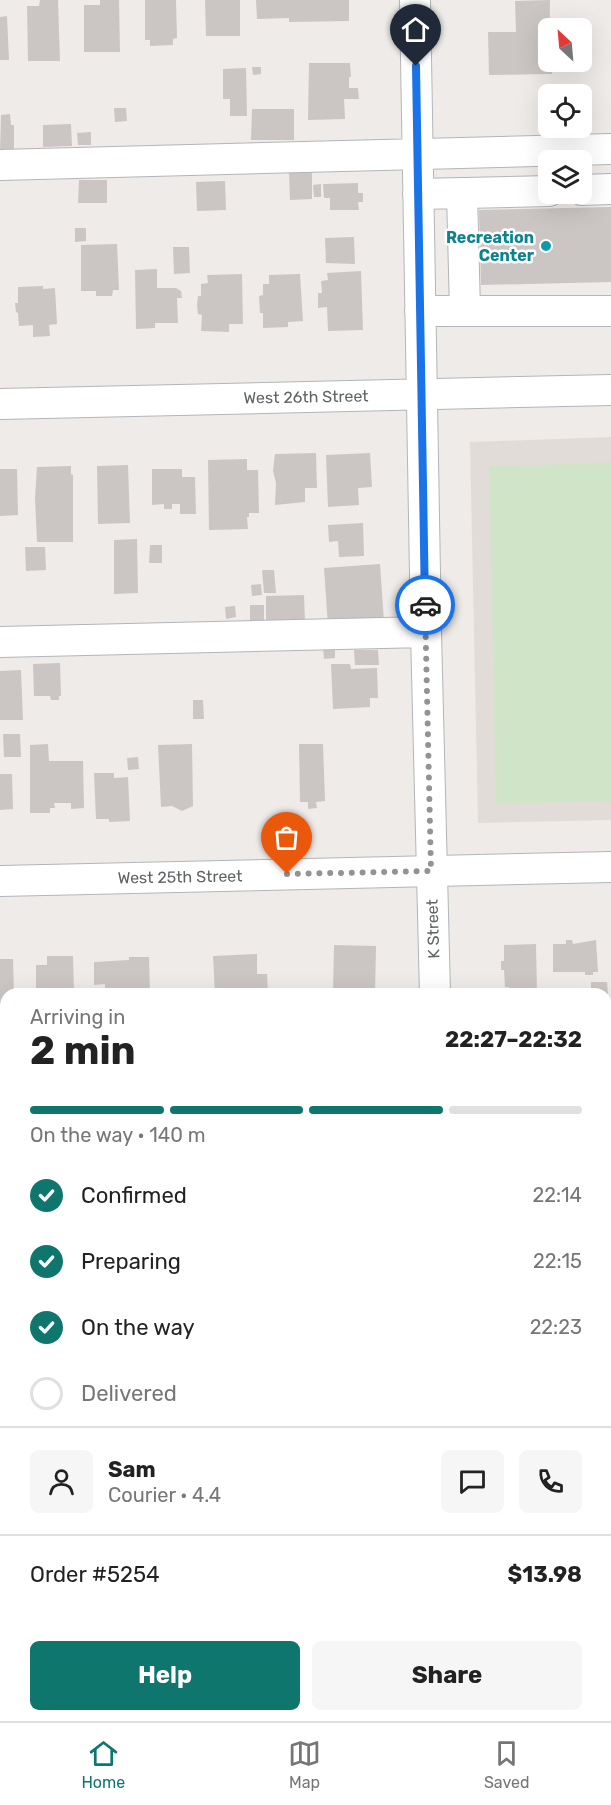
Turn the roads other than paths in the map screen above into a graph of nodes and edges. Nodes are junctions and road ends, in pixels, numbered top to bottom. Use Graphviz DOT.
graph roads {
  1 [pos="415,0"];
  2 [pos="611,149"];
  3 [pos="417,154"];
  4 [pos="0,165"];
  5 [pos="611,189"];
  6 [pos="592,190"];
  7 [pos="538,191"];
  8 [pos="462,193"];
  9 [pos="418,194"];
  10 [pos="420,311"];
  11 [pos="465,311"];
  12 [pos="611,311"];
  13 [pos="611,390"];
  14 [pos="422,395"];
  15 [pos="0,404"];
  16 [pos="426,632"];
  17 [pos="0,642"];
  18 [pos="611,867"];
  19 [pos="431,871"];
  20 [pos="0,881"];
  21 [pos="435,988"];
  1 -- 3 [label="street, K Street"];
  2 -- 3 [label="street"];
  3 -- 4 [label="street"];
  3 -- 9 [label="street, K Street"];
  5 -- 6 [label="street"];
  7 -- 8 [label="street"];
  8 -- 9 [label="street"];
  8 -- 11 [label="street"];
  9 -- 10 [label="street, K Street"];
  10 -- 11 [label="street"];
  10 -- 14 [label="street, K Street"];
  11 -- 12 [label="street"];
  13 -- 14 [label="street, West 26th Street"];
  14 -- 15 [label="street, West 26th Street"];
  14 -- 16 [label="street, K Street"];
  16 -- 17 [label="street"];
  16 -- 19 [label="street, K Street"];
  18 -- 19 [label="street, West 25th Street"];
  19 -- 20 [label="street, West 25th Street"];
  19 -- 21 [label="street, K Street"];
}
